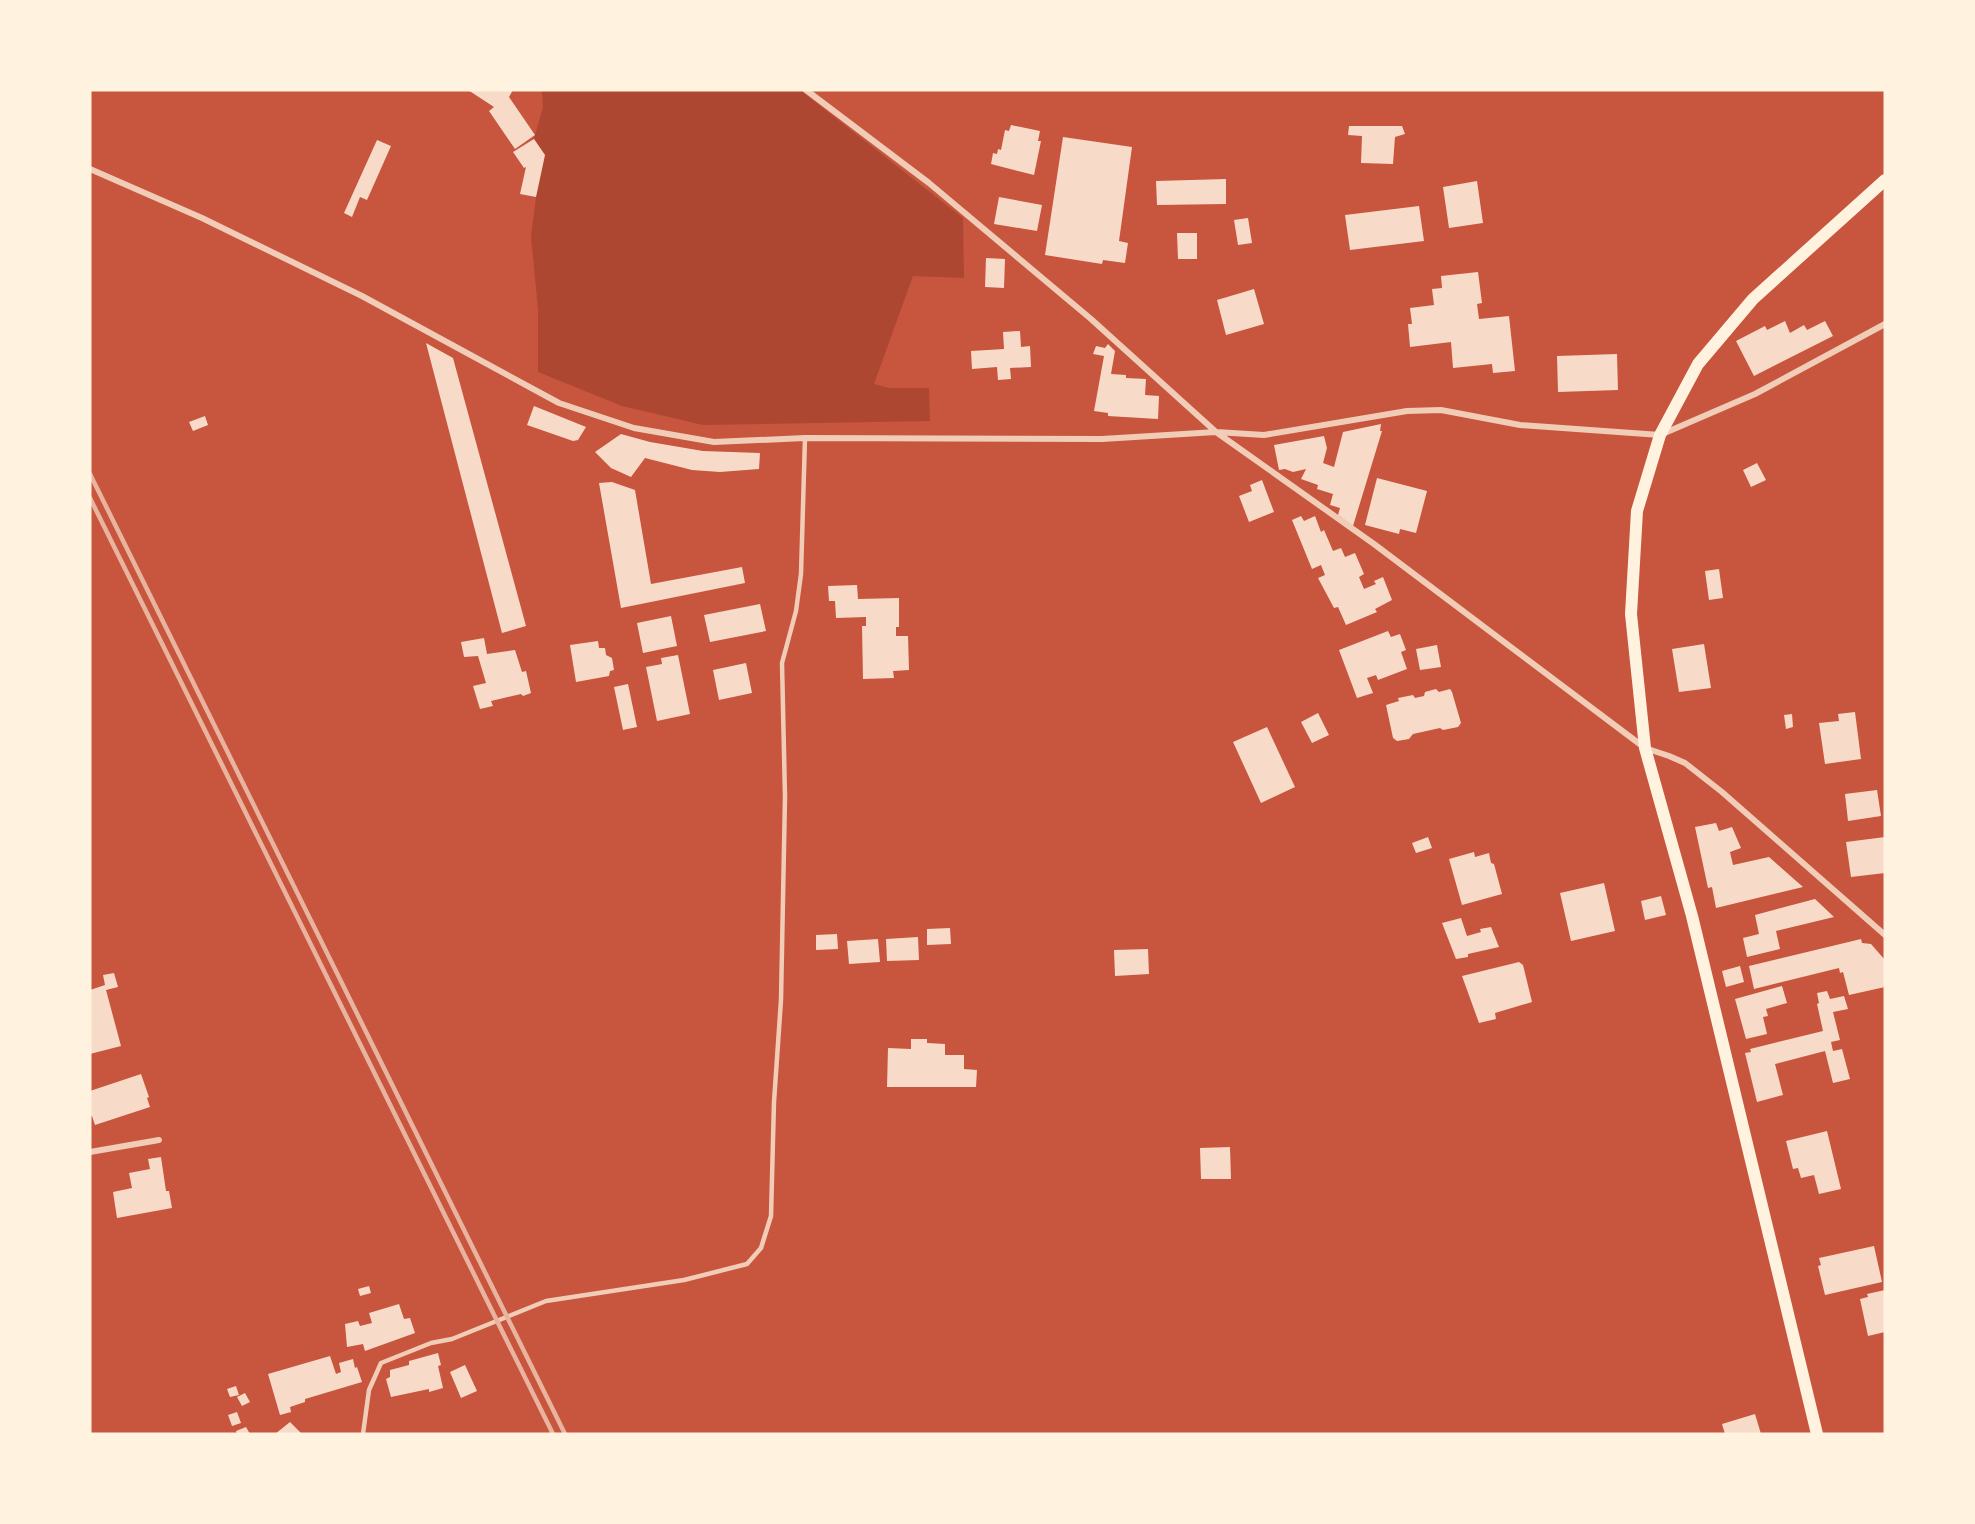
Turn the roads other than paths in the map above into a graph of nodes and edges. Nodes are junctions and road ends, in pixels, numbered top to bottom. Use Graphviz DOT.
graph roads {
  1 [pos="806,90"];
  2 [pos="90,170"];
  3 [pos="1885,180"];
  4 [pos="1885,324"];
  5 [pos="1216,432"];
  6 [pos="1660,435"];
  7 [pos="804,438"];
  8 [pos="1645,748"];
  9 [pos="1885,935"];
  10 [pos="159,1140"];
  11 [pos="90,1152"];
  12 [pos="363,1434"];
  13 [pos="1817,1434"];
  1 -- 5 [label="street"];
  2 -- 7 [label="street"];
  3 -- 6 [label="main road"];
  4 -- 6 [label="street"];
  5 -- 6 [label="street"];
  5 -- 7 [label="street"];
  5 -- 8 [label="street"];
  6 -- 8 [label="main road"];
  7 -- 12 [label="lane"];
  8 -- 9 [label="street"];
  8 -- 13 [label="main road"];
  10 -- 11 [label="street"];
}
